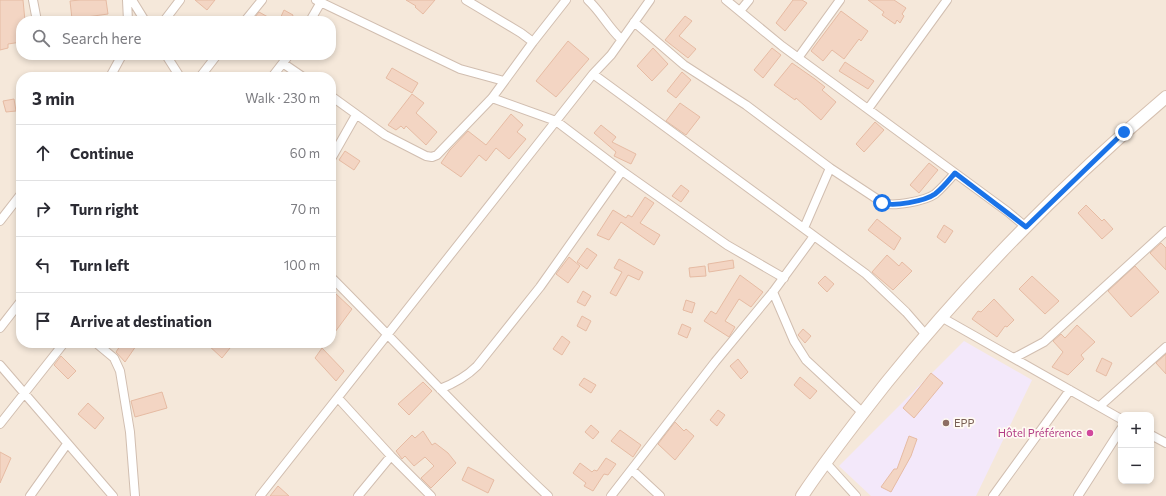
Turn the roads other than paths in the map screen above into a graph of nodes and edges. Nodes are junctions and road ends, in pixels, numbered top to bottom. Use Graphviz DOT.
graph roads {
  1 [pos="33,0"];
  2 [pos="127,0"];
  3 [pos="132,0"];
  4 [pos="180,0"];
  5 [pos="262,0"];
  6 [pos="466,0"];
  7 [pos="566,0"];
  8 [pos="588,0"];
  9 [pos="650,0"];
  10 [pos="726,0"];
  11 [pos="748,0"];
  12 [pos="840,0"];
  13 [pos="948,0"];
  14 [pos="319,1"];
  15 [pos="740,11"];
  16 [pos="36,16"];
  17 [pos="128,16"];
  18 [pos="141,16"];
  19 [pos="168,16"];
  20 [pos="249,16"];
  21 [pos="312,16"];
  22 [pos="634,22"];
  23 [pos="622,39"];
  24 [pos="532,42"];
  25 [pos="798,58"];
  26 [pos="119,60"];
  27 [pos="169,60"];
  28 [pos="213,60"];
  29 [pos="286,60"];
  30 [pos="284,64"];
  31 [pos="113,72"];
  32 [pos="177,72"];
  33 [pos="204,72"];
  34 [pos="277,72"];
  35 [pos="296,72"];
  36 [pos="593,74"];
  37 [pos="504,81"];
  38 [pos="1166,97"];
  39 [pos="492,98"];
  40 [pos="336,100"];
  41 [pos="868,109"];
  42 [pos="356,115"];
  43 [pos="556,121"];
  44 [pos="336,150"];
  45 [pos="830,168"];
  46 [pos="622,172"];
  47 [pos="955,173"];
  48 [pos="16,200"];
  49 [pos="0,221"];
  50 [pos="1026,227"];
  51 [pos="804,228"];
  52 [pos="1166,230"];
  53 [pos="814,236"];
  54 [pos="784,278"];
  55 [pos="336,282"];
  56 [pos="773,292"];
  57 [pos="16,307"];
  58 [pos="941,317"];
  59 [pos="0,328"];
  60 [pos="388,334"];
  61 [pos="926,335"];
  62 [pos="1166,347"];
  63 [pos="60,348"];
  64 [pos="102,348"];
  65 [pos="1014,358"];
  66 [pos="0,365"];
  67 [pos="440,388"];
  68 [pos="1070,390"];
  69 [pos="25,393"];
  70 [pos="338,398"];
  71 [pos="1100,406"];
  72 [pos="863,413"];
  73 [pos="1118,417"];
  74 [pos="0,424"];
  75 [pos="1118,434"];
  76 [pos="1154,437"];
  77 [pos="1166,443"];
  78 [pos="67,444"];
  79 [pos="391,456"];
  80 [pos="826,463"];
  81 [pos="632,470"];
  82 [pos="30,496"];
  83 [pos="113,496"];
  84 [pos="135,496"];
  85 [pos="260,496"];
  86 [pos="358,496"];
  87 [pos="431,496"];
  88 [pos="548,496"];
  89 [pos="611,496"];
  90 [pos="660,496"];
  91 [pos="802,496"];
  92 [pos="856,496"];
  93 [pos="992,496"];
  94 [pos="1078,496"];
  1 -- 16 [label="street"];
  2 -- 17 [label="street"];
  3 -- 18 [label="street"];
  4 -- 19 [label="street"];
  5 -- 20 [label="street"];
  6 -- 24 [label="street"];
  7 -- 24 [label="street"];
  8 -- 23 [label="street"];
  9 -- 22 [label="street"];
  10 -- 15 [label="street"];
  11 -- 15 [label="street"];
  12 -- 25 [label="street"];
  13 -- 41 [label="street"];
  14 -- 21 [label="street"];
  14 -- 37 [label="street"];
  15 -- 25 [label="street"];
  22 -- 23 [label="street"];
  22 -- 45 [label="street"];
  23 -- 36 [label="street"];
  24 -- 37 [label="street"];
  25 -- 41 [label="street"];
  26 -- 31 [label="street"];
  27 -- 32 [label="street"];
  28 -- 33 [label="street"];
  29 -- 30 [label="street"];
  30 -- 34 [label="street"];
  30 -- 35 [label="street"];
  36 -- 43 [label="street"];
  36 -- 51 [label="street"];
  37 -- 39 [label="street"];
  38 -- 50 [label="main road"];
  39 -- 42 [label="street"];
  39 -- 43 [label="street"];
  40 -- 42 [label="street"];
  41 -- 47 [label="street"];
  42 -- 44 [label="street"];
  43 -- 46 [label="street"];
  43 -- 60 [label="street"];
  45 -- 47 [label="street"];
  45 -- 51 [label="street"];
  46 -- 54 [label="street"];
  46 -- 67 [label="street"];
  47 -- 50 [label="street"];
  48 -- 49 [label="street"];
  50 -- 58 [label="main road"];
  51 -- 53 [label="street"];
  52 -- 65 [label="street"];
  53 -- 54 [label="street"];
  53 -- 61 [label="street"];
  54 -- 56 [label="street"];
  55 -- 60 [label="street"];
  56 -- 72 [label="street"];
  56 -- 81 [label="street"];
  57 -- 59 [label="street"];
  58 -- 61 [label="main road"];
  58 -- 65 [label="street"];
  60 -- 67 [label="street"];
  60 -- 70 [label="street"];
  61 -- 72 [label="main road"];
  62 -- 71 [label="street"];
  63 -- 69 [label="street"];
  64 -- 84 [label="street"];
  65 -- 68 [label="street"];
  66 -- 69 [label="street"];
  67 -- 88 [label="street"];
  68 -- 71 [label="street"];
  68 -- 93 [label="street"];
  69 -- 74 [label="street"];
  69 -- 78 [label="street"];
  70 -- 79 [label="street"];
  70 -- 85 [label="street"];
  71 -- 73 [label="street"];
  72 -- 80 [label="main road"];
  75 -- 94 [label="street"];
  76 -- 77 [label="street"];
  78 -- 82 [label="street"];
  78 -- 83 [label="street"];
  79 -- 86 [label="street"];
  79 -- 87 [label="street"];
  80 -- 91 [label="main road"];
  80 -- 92 [label="street"];
  81 -- 89 [label="street"];
  81 -- 90 [label="street"];
}
